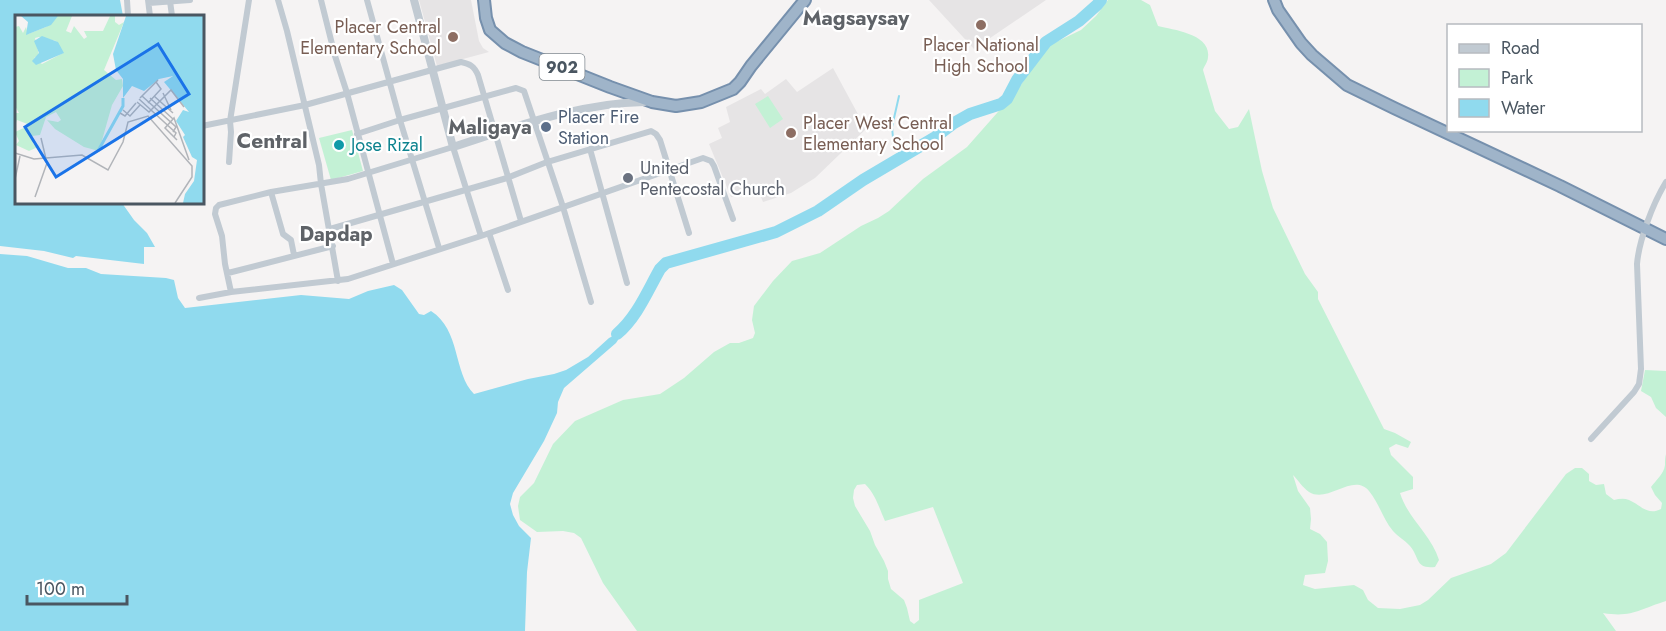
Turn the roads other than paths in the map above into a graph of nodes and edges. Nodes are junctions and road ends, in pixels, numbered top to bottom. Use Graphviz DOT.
graph roads {
  1 [pos="127,0"];
  2 [pos="190,0"];
  3 [pos="249,0"];
  4 [pos="278,0"];
  5 [pos="321,0"];
  6 [pos="368,0"];
  7 [pos="414,0"];
  8 [pos="484,0"];
  9 [pos="805,0"];
  10 [pos="1274,0"];
  11 [pos="149,1"];
  12 [pos="170,1"];
  13 [pos="128,15"];
  14 [pos="433,69"];
  15 [pos="389,81"];
  16 [pos="347,93"];
  17 [pos="484,98"];
  18 [pos="652,102"];
  19 [pos="305,105"];
  20 [pos="444,109"];
  21 [pos="400,120"];
  22 [pos="230,121"];
  23 [pos="533,123"];
  24 [pos="204,126"];
  25 [pos="357,134"];
  26 [pos="495,134"];
  27 [pos="453,147"];
  28 [pos="590,149"];
  29 [pos="412,160"];
  30 [pos="230,162"];
  31 [pos="547,162"];
  32 [pos="668,170"];
  33 [pos="369,173"];
  34 [pos="507,178"];
  35 [pos="1666,182"];
  36 [pos="321,184"];
  37 [pos="466,189"];
  38 [pos="271,192"];
  39 [pos="603,193"];
  40 [pos="424,202"];
  41 [pos="562,207"];
  42 [pos="380,215"];
  43 [pos="733,219"];
  44 [pos="521,221"];
  45 [pos="330,229"];
  46 [pos="1646,229"];
  47 [pos="489,233"];
  48 [pos="689,233"];
  49 [pos="481,236"];
  50 [pos="1666,239"];
  51 [pos="333,246"];
  52 [pos="439,248"];
  53 [pos="294,255"];
  54 [pos="393,264"];
  55 [pos="228,273"];
  56 [pos="338,281"];
  57 [pos="627,283"];
  58 [pos="508,290"];
  59 [pos="231,292"];
  60 [pos="198,298"];
  61 [pos="591,302"];
  62 [pos="1591,439"];
  1 -- 13 [label="street"];
  2 -- 12 [label="street"];
  3 -- 22 [label="street"];
  4 -- 19 [label="street"];
  5 -- 16 [label="street"];
  6 -- 15 [label="street"];
  7 -- 14 [label="street"];
  8 -- 18 [label="highway, 902"];
  9 -- 18 [label="highway, 902"];
  10 -- 46 [label="highway"];
  11 -- 12 [label="street"];
  14 -- 15 [label="street"];
  14 -- 17 [label="street"];
  14 -- 20 [label="street"];
  15 -- 16 [label="street"];
  15 -- 21 [label="street"];
  16 -- 19 [label="street"];
  16 -- 25 [label="street"];
  17 -- 20 [label="street"];
  17 -- 23 [label="street"];
  17 -- 26 [label="street"];
  18 -- 23 [label="street"];
  19 -- 22 [label="street"];
  19 -- 36 [label="street"];
  20 -- 21 [label="street"];
  20 -- 27 [label="street"];
  21 -- 25 [label="street"];
  21 -- 29 [label="street"];
  22 -- 24 [label="street"];
  22 -- 30 [label="street"];
  23 -- 26 [label="street"];
  23 -- 31 [label="street"];
  25 -- 33 [label="street"];
  26 -- 27 [label="street"];
  26 -- 34 [label="street"];
  27 -- 29 [label="street"];
  27 -- 37 [label="street"];
  28 -- 31 [label="street"];
  28 -- 32 [label="street"];
  28 -- 39 [label="street"];
  29 -- 33 [label="street"];
  29 -- 40 [label="street"];
  31 -- 34 [label="street"];
  31 -- 41 [label="street"];
  32 -- 39 [label="street"];
  32 -- 43 [label="street"];
  32 -- 48 [label="street"];
  33 -- 36 [label="street"];
  33 -- 42 [label="street"];
  34 -- 37 [label="street"];
  34 -- 44 [label="street"];
  35 -- 46 [label="street"];
  36 -- 38 [label="street"];
  36 -- 45 [label="street"];
  37 -- 40 [label="street"];
  37 -- 49 [label="street"];
  38 -- 53 [label="street"];
  38 -- 55 [label="street"];
  39 -- 41 [label="street"];
  39 -- 57 [label="street"];
  40 -- 42 [label="street"];
  40 -- 52 [label="street"];
  41 -- 44 [label="street"];
  41 -- 61 [label="street"];
  42 -- 45 [label="street"];
  42 -- 54 [label="street"];
  44 -- 47 [label="street"];
  45 -- 51 [label="street"];
  46 -- 50 [label="highway"];
  46 -- 62 [label="street"];
  47 -- 49 [label="street"];
  47 -- 58 [label="street"];
  49 -- 52 [label="street"];
  51 -- 53 [label="street"];
  51 -- 56 [label="street"];
  52 -- 54 [label="street"];
  53 -- 55 [label="street"];
  54 -- 56 [label="street"];
  55 -- 59 [label="street"];
  56 -- 59 [label="street"];
  59 -- 60 [label="street"];
}
